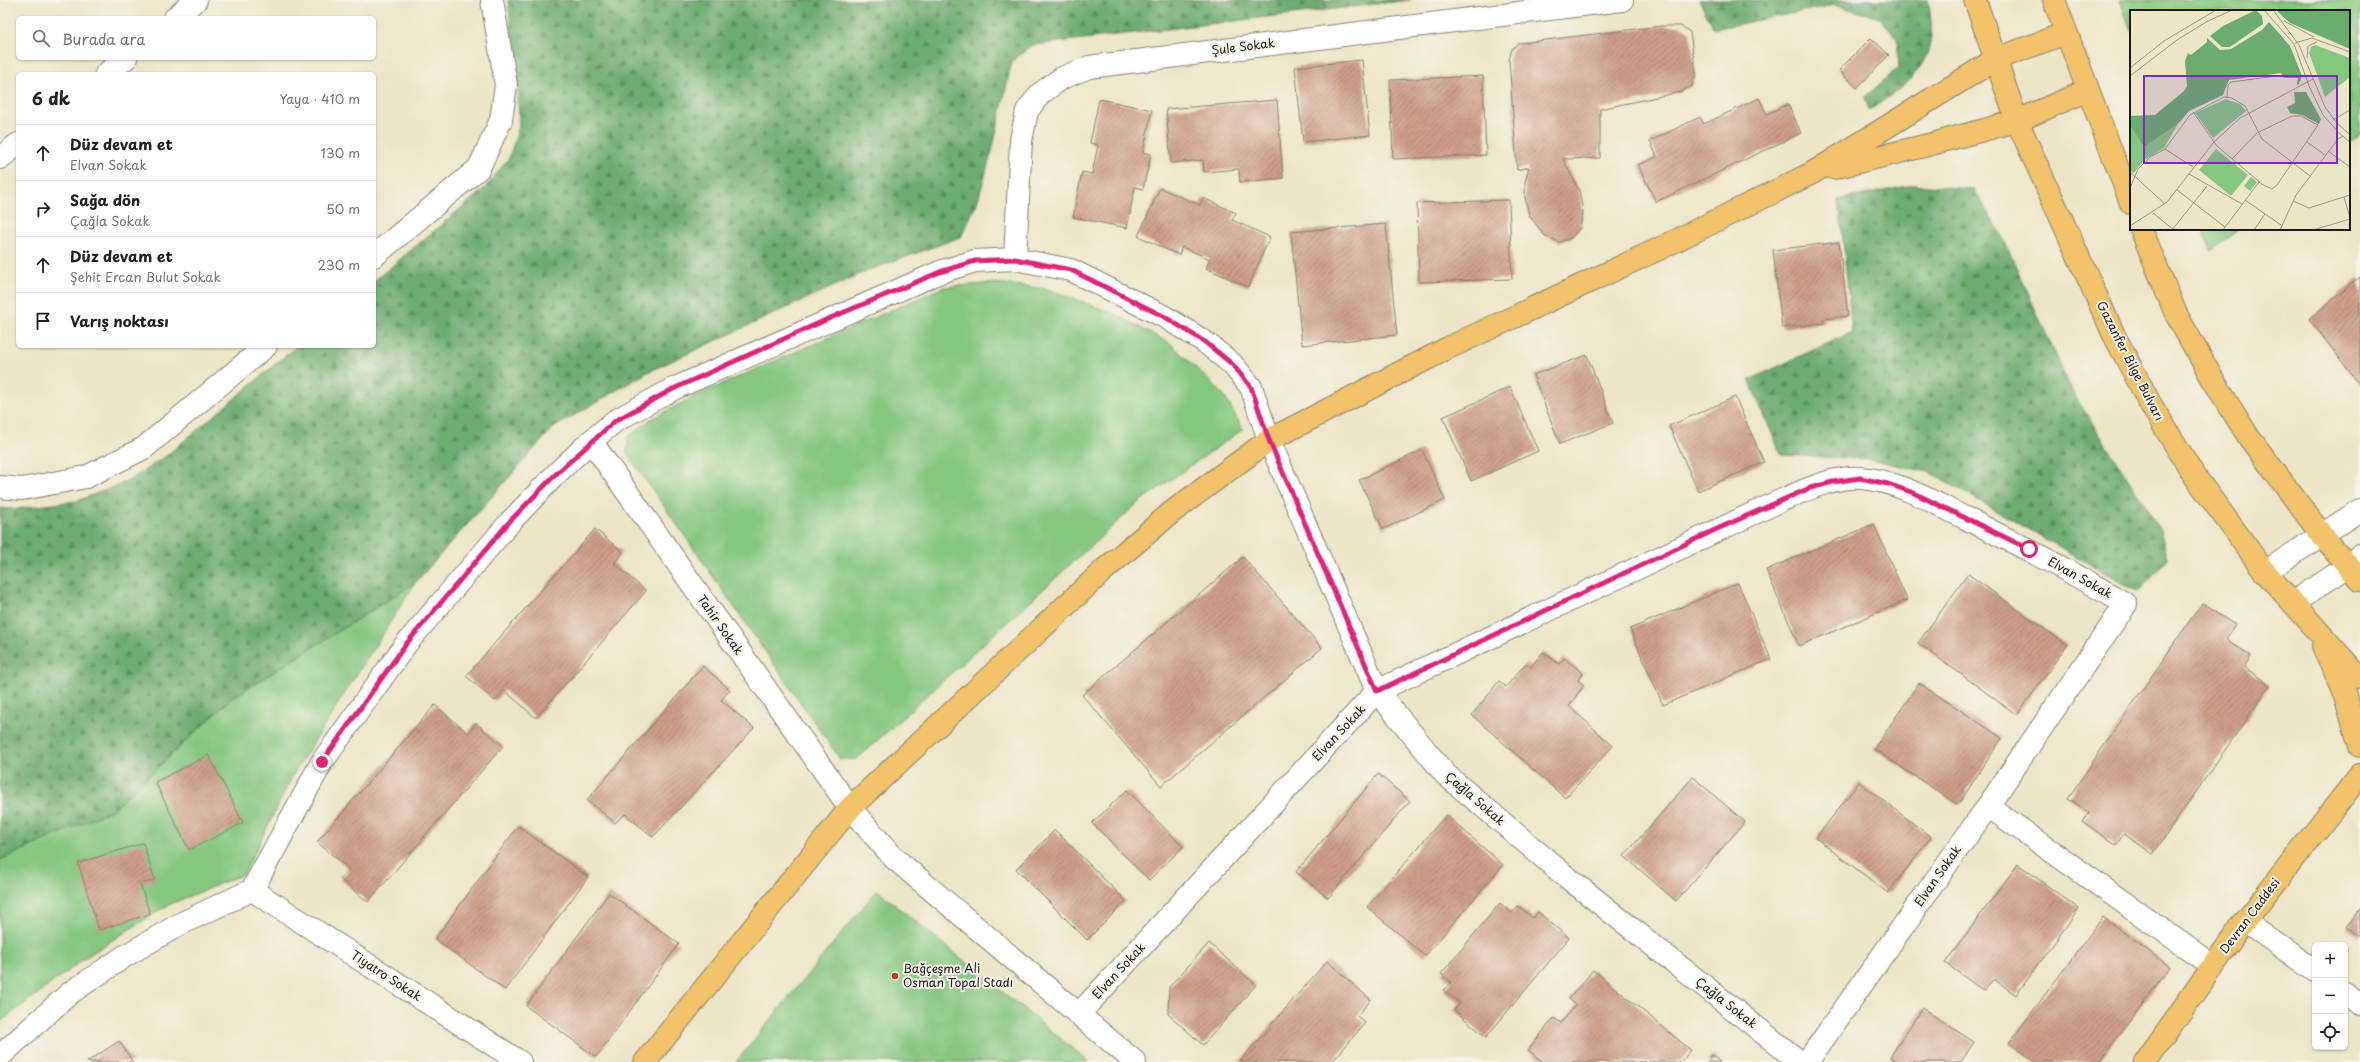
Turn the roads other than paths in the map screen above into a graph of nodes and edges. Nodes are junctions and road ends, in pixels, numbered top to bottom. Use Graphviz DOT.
graph roads {
  1 [pos="196,0"];
  2 [pos="492,0"];
  3 [pos="1622,0"];
  4 [pos="1975,0"];
  5 [pos="2054,0"];
  6 [pos="177,16"];
  7 [pos="2066,33"];
  8 [pos="1996,59"];
  9 [pos="124,60"];
  10 [pos="108,72"];
  11 [pos="2088,90"];
  12 [pos="2017,121"];
  13 [pos="16,146"];
  14 [pos="0,158"];
  15 [pos="1814,172"];
  16 [pos="2130,200"];
  17 [pos="2141,230"];
  18 [pos="376,254"];
  19 [pos="1015,259"];
  20 [pos="264,348"];
  21 [pos="1269,440"];
  22 [pos="590,441"];
  23 [pos="0,487"];
  24 [pos="2360,510"];
  25 [pos="2321,534"];
  26 [pos="2356,567"];
  27 [pos="2265,572"];
  28 [pos="2294,602"];
  29 [pos="2316,631"];
  30 [pos="2360,678"];
  31 [pos="1377,691"];
  32 [pos="2360,746"];
  33 [pos="2360,775"];
  34 [pos="1988,806"];
  35 [pos="850,808"];
  36 [pos="252,890"];
  37 [pos="2245,921"];
  38 [pos="2213,966"];
  39 [pos="2312,969"];
  40 [pos="2348,995"];
  41 [pos="2360,1004"];
  42 [pos="1079,1014"];
  43 [pos="0,1056"];
  44 [pos="520,1062"];
  45 [pos="645,1062"];
  46 [pos="1135,1062"];
  47 [pos="1800,1062"];
  48 [pos="1808,1062"];
  49 [pos="2145,1062"];
  1 -- 6 [label="street"];
  2 -- 18 [label="street"];
  3 -- 19 [label="street, Şule Sokak"];
  4 -- 8 [label="main road, Gazanfer Bilge Bulvarı"];
  5 -- 7 [label="main road"];
  7 -- 8 [label="main road"];
  7 -- 11 [label="main road"];
  8 -- 12 [label="main road, Gazanfer Bilge Bulvarı"];
  8 -- 15 [label="main road"];
  9 -- 10 [label="street"];
  11 -- 12 [label="main road"];
  11 -- 16 [label="main road"];
  12 -- 15 [label="main road"];
  12 -- 27 [label="main road, Gazanfer Bilge Bulvarı"];
  13 -- 14 [label="street"];
  15 -- 21 [label="main road"];
  17 -- 25 [label="main road"];
  19 -- 21 [label="street, Çağla Sokak"];
  19 -- 22 [label="street, Çağla Sokak"];
  20 -- 23 [label="street"];
  21 -- 31 [label="street, Çağla Sokak"];
  21 -- 35 [label="main road"];
  22 -- 35 [label="street, Tahir Sokak"];
  22 -- 36 [label="street, Çağla Sokak"];
  24 -- 25 [label="street"];
  25 -- 26 [label="main road"];
  25 -- 27 [label="street"];
  26 -- 28 [label="street"];
  27 -- 28 [label="main road, Gazanfer Bilge Bulvarı"];
  28 -- 29 [label="main road, Gazanfer Bilge Bulvarı"];
  29 -- 30 [label="main road, Gazanfer Bilge Bulvarı"];
  29 -- 32 [label="main road"];
  31 -- 34 [label="street, Elvan Sokak"];
  31 -- 42 [label="street, Elvan Sokak"];
  31 -- 47 [label="street, Çağla Sokak"];
  33 -- 37 [label="main road, Devran Caddesi"];
  34 -- 38 [label="street"];
  34 -- 48 [label="street, Elvan Sokak"];
  35 -- 42 [label="street"];
  35 -- 45 [label="main road"];
  36 -- 43 [label="street"];
  36 -- 44 [label="street, Tiyatro Sokak"];
  37 -- 38 [label="main road, Devran Caddesi"];
  37 -- 39 [label="street"];
  38 -- 49 [label="main road, Devran Caddesi"];
  40 -- 41 [label="street"];
  42 -- 46 [label="street"];
}
